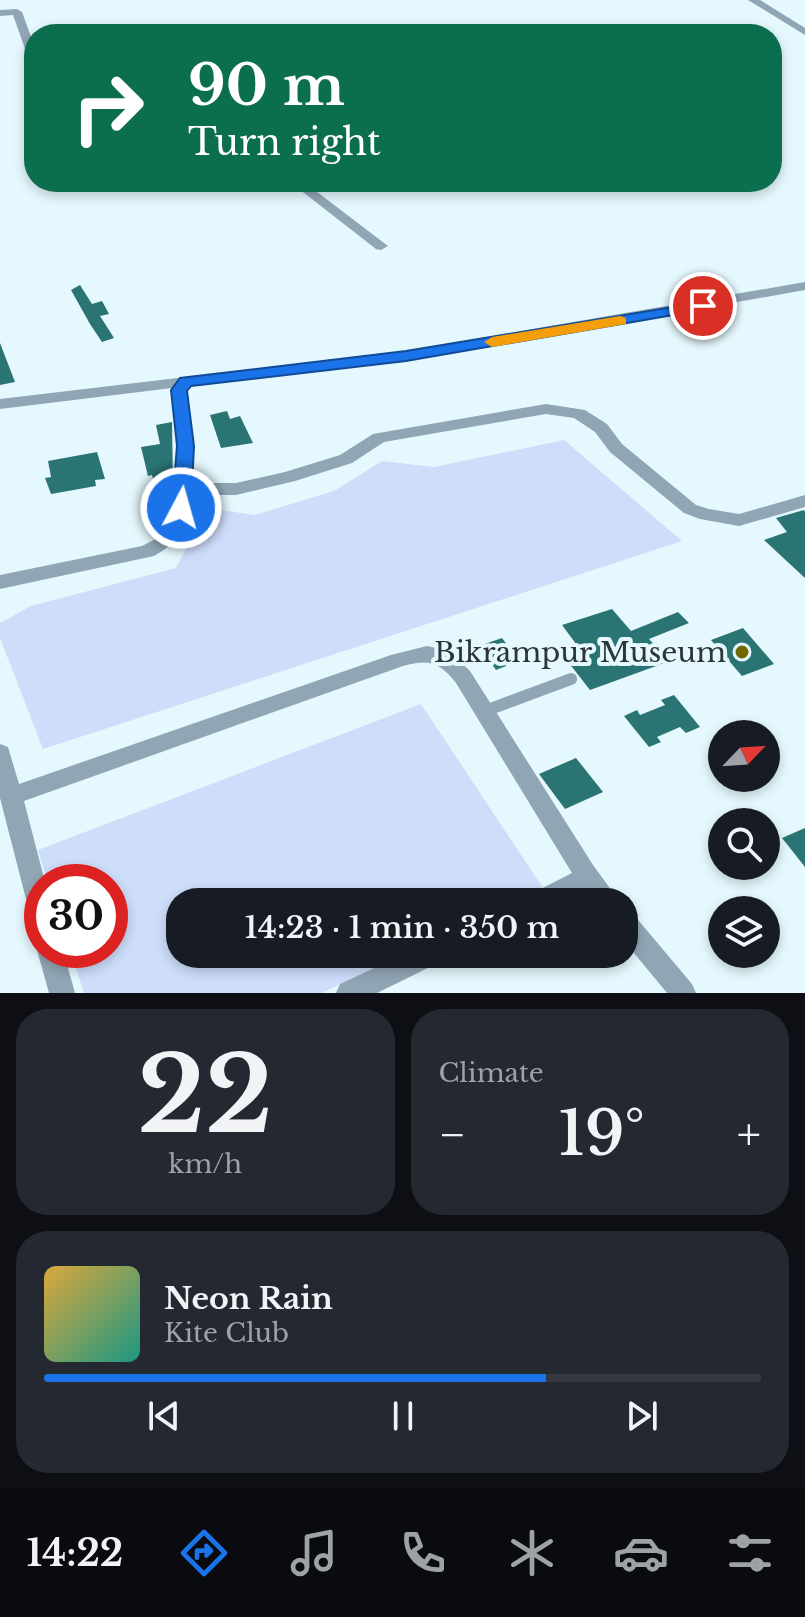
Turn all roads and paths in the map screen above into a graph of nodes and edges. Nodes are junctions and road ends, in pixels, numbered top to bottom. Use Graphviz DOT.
graph roads {
  1 [pos="753,0"];
  2 [pos="0,13"];
  3 [pos="24,32"];
  4 [pos="805,32"];
  5 [pos="309,192"];
  6 [pos="381,246"];
  7 [pos="805,286"];
  8 [pos="186,382"];
  9 [pos="0,404"];
  10 [pos="185,489"];
  11 [pos="805,501"];
  12 [pos="0,582"];
  13 [pos="571,679"];
  14 [pos="482,712"];
  15 [pos="0,753"];
  16 [pos="11,796"];
  17 [pos="28,864"];
  18 [pos="584,872"];
  19 [pos="568,888"];
  20 [pos="597,888"];
  21 [pos="638,939"];
  22 [pos="55,968"];
  23 [pos="402,968"];
  24 [pos="62,993"];
  25 [pos="349,993"];
  26 [pos="683,993"];
  1 -- 4 [label="street"];
  2 -- 3 [label="street"];
  5 -- 6 [label="street"];
  7 -- 8 [label="street"];
  8 -- 9 [label="street"];
  8 -- 10 [label="street"];
  10 -- 11 [label="street"];
  10 -- 12 [label="street"];
  13 -- 14 [label="lane"];
  14 -- 16 [label="street"];
  14 -- 18 [label="street"];
  15 -- 16 [label="street"];
  16 -- 17 [label="street"];
  18 -- 19 [label="street"];
  18 -- 20 [label="street"];
  21 -- 26 [label="street"];
  22 -- 24 [label="street"];
  23 -- 25 [label="street"];
}
